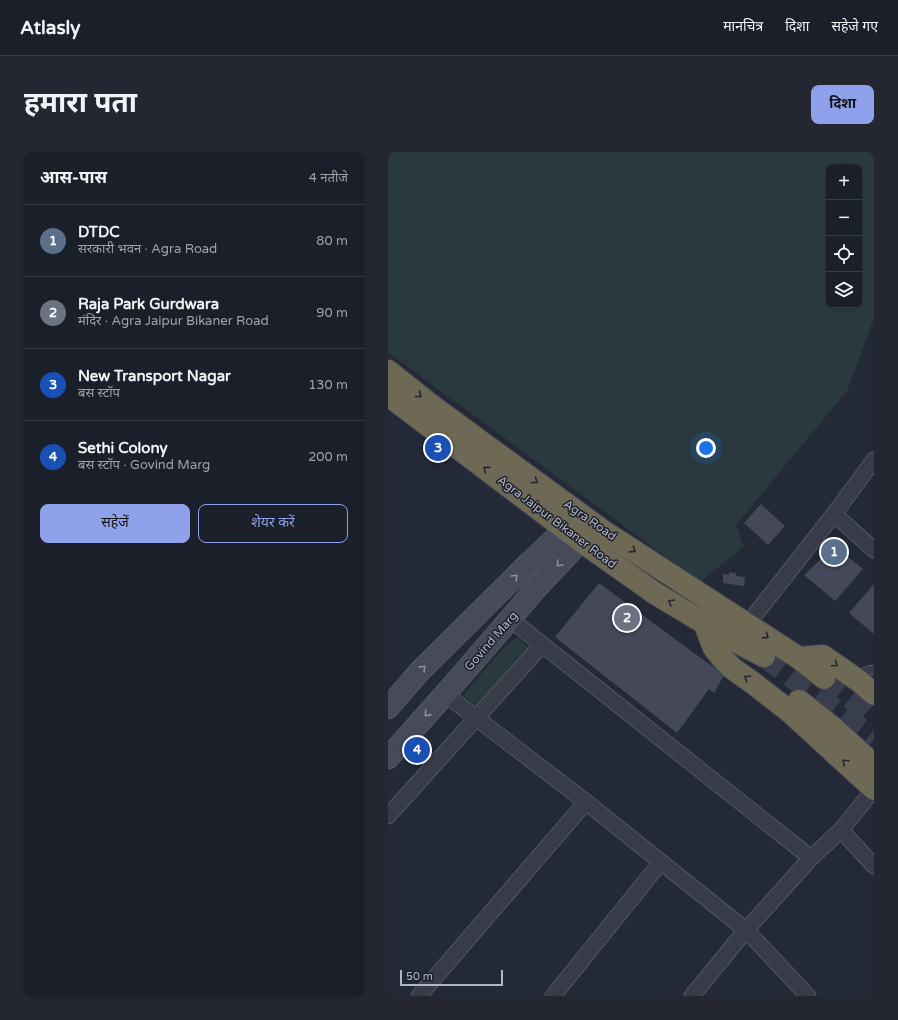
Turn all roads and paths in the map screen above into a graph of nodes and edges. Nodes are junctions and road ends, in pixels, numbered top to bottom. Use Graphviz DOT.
graph roads {
  1 [pos="388,372"];
  2 [pos="388,395"];
  3 [pos="874,460"];
  4 [pos="834,514"];
  5 [pos="580,526"];
  6 [pos="874,550"];
  7 [pos="510,620"];
  8 [pos="704,622"];
  9 [pos="740,632"];
  10 [pos="542,645"];
  11 [pos="764,656"];
  12 [pos="799,658"];
  13 [pos="874,670"];
  14 [pos="853,677"];
  15 [pos="824,678"];
  16 [pos="446,694"];
  17 [pos="874,694"];
  18 [pos="388,708"];
  19 [pos="476,718"];
  20 [pos="388,758"];
  21 [pos="874,764"];
  22 [pos="874,789"];
  23 [pos="586,802"];
  24 [pos="388,816"];
  25 [pos="841,830"];
  26 [pos="811,858"];
  27 [pos="661,862"];
  28 [pos="874,866"];
  29 [pos="746,930"];
  30 [pos="419,996"];
  31 [pos="553,996"];
  32 [pos="692,996"];
  33 [pos="808,996"];
  1 -- 5 [label="highway, Agra Road, one-way"];
  5 -- 2 [label="highway, Agra Jaipur Bikaner Road, one-way"];
  3 -- 4 [label="street"];
  4 -- 6 [label="street"];
  4 -- 9 [label="street"];
  5 -- 7 [label="street, Govind Marg, one-way"];
  8 -- 5 [label="highway, Agra Jaipur Bikaner Road, one-way"];
  5 -- 9 [label="highway, Agra Road, one-way"];
  18 -- 5 [label="street, one-way"];
  7 -- 10 [label="street"];
  7 -- 16 [label="street, Govind Marg"];
  8 -- 9 [label="highway, Agra Jaipur Bikaner Road"];
  22 -- 8 [label="highway, one-way"];
  9 -- 11 [label="highway"];
  9 -- 12 [label="highway, Agra Road, one-way"];
  9 -- 21 [label="highway"];
  10 -- 19 [label="street"];
  10 -- 26 [label="street"];
  12 -- 14 [label="highway, one-way"];
  12 -- 15 [label="highway, Agra Road"];
  13 -- 14 [label="lane"];
  14 -- 17 [label="highway"];
  16 -- 19 [label="street"];
  16 -- 20 [label="street, Govind Marg, one-way"];
  19 -- 23 [label="street"];
  19 -- 24 [label="street"];
  22 -- 25 [label="street"];
  23 -- 27 [label="street"];
  23 -- 30 [label="street"];
  25 -- 26 [label="street"];
  25 -- 28 [label="street"];
  26 -- 29 [label="street"];
  27 -- 29 [label="street"];
  27 -- 31 [label="street"];
  29 -- 32 [label="street"];
  29 -- 33 [label="street"];
}
